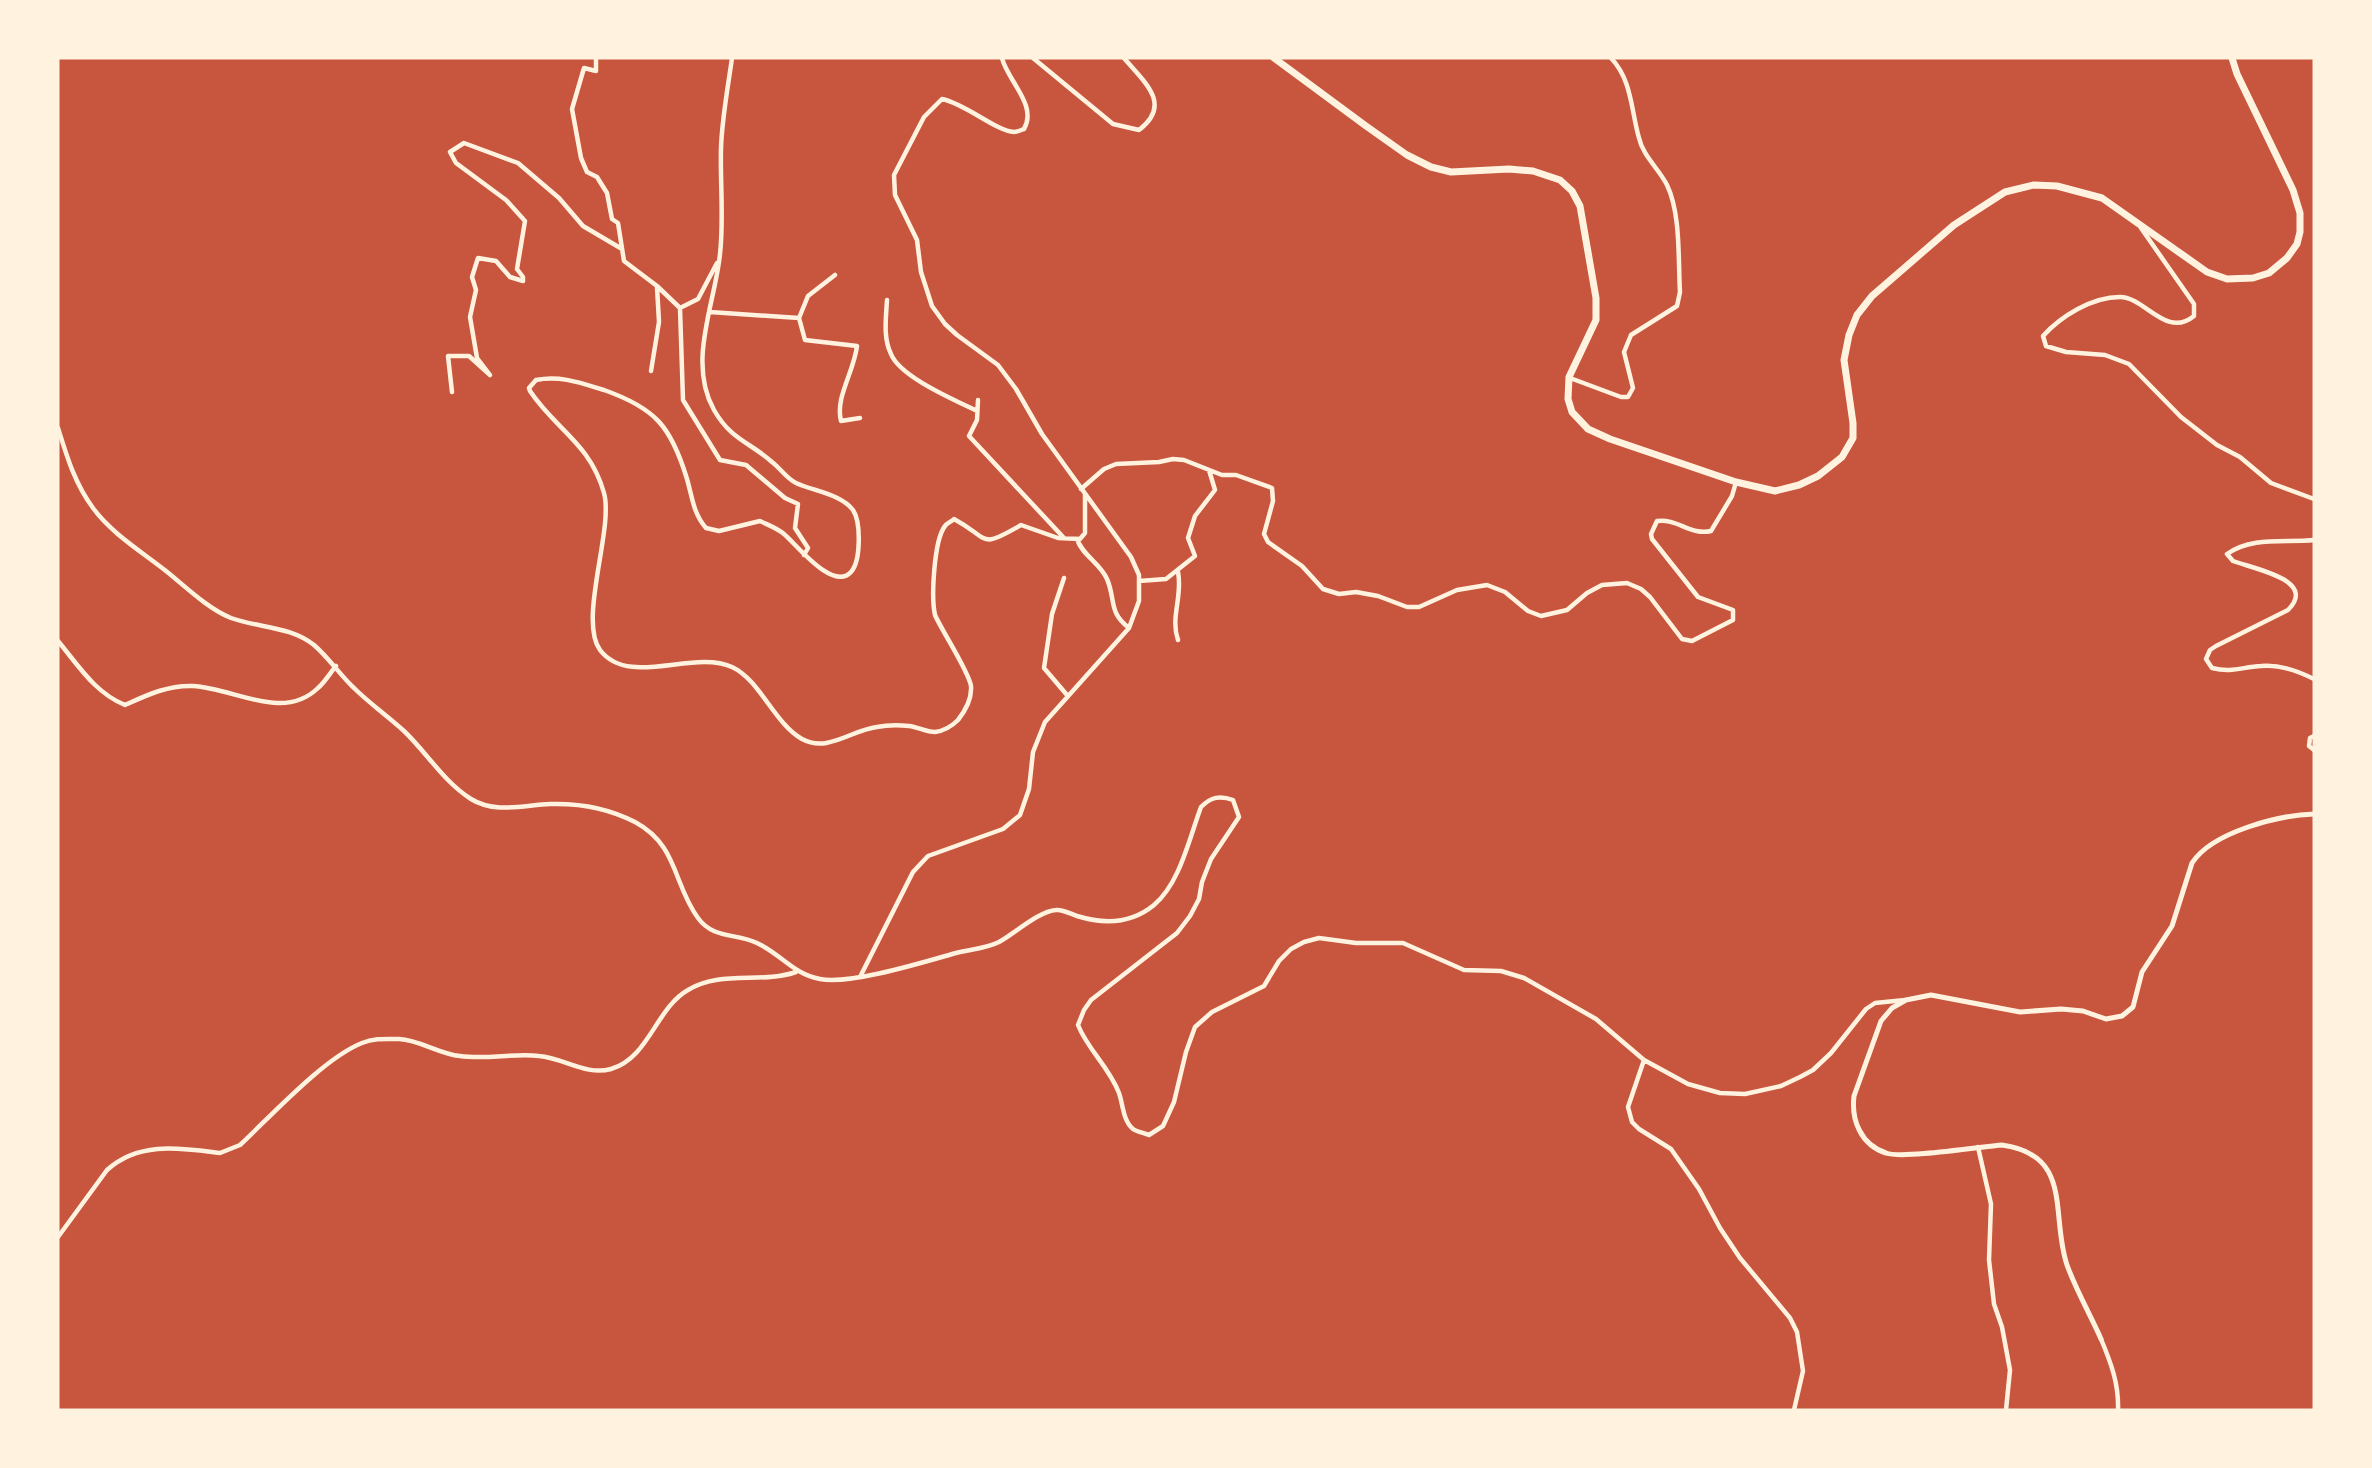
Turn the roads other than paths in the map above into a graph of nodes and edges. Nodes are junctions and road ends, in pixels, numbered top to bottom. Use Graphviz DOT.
graph roads {
  1 [pos="596,58"];
  2 [pos="732,58"];
  3 [pos="1002,58"];
  4 [pos="1033,58"];
  5 [pos="1124,58"];
  6 [pos="1274,58"];
  7 [pos="1611,58"];
  8 [pos="2232,58"];
  9 [pos="2136,221"];
  10 [pos="622,249"];
  11 [pos="720,256"];
  12 [pos="835,275"];
  13 [pos="657,286"];
  14 [pos="887,300"];
  15 [pos="680,308"];
  16 [pos="710,312"];
  17 [pos="799,318"];
  18 [pos="651,370"];
  19 [pos="1569,377"];
  20 [pos="452,392"];
  21 [pos="978,400"];
  22 [pos="977,411"];
  23 [pos="860,418"];
  24 [pos="58,428"];
  25 [pos="1209,470"];
  26 [pos="1736,482"];
  27 [pos="1081,489"];
  28 [pos="1085,495"];
  29 [pos="2314,499"];
  30 [pos="1064,539"];
  31 [pos="1077,539"];
  32 [pos="2314,540"];
  33 [pos="804,555"];
  34 [pos="1178,572"];
  35 [pos="1064,578"];
  36 [pos="1139,581"];
  37 [pos="1129,628"];
  38 [pos="58,640"];
  39 [pos="1178,640"];
  40 [pos="336,666"];
  41 [pos="2314,680"];
  42 [pos="1067,695"];
  43 [pos="2314,736"];
  44 [pos="2314,750"];
  45 [pos="2314,814"];
  46 [pos="796,972"];
  47 [pos="860,976"];
  48 [pos="1906,1000"];
  49 [pos="1644,1060"];
  50 [pos="1978,1147"];
  51 [pos="58,1237"];
  52 [pos="2101,1339"];
  53 [pos="1794,1410"];
  54 [pos="2006,1410"];
  55 [pos="2118,1410"];
  1 -- 10 [label="street"];
  2 -- 11 [label="street"];
  3 -- 27 [label="street"];
  4 -- 5 [label="street"];
  6 -- 19 [label="main road"];
  7 -- 19 [label="street"];
  8 -- 9 [label="main road"];
  9 -- 26 [label="main road"];
  9 -- 29 [label="street"];
  10 -- 13 [label="street"];
  10 -- 20 [label="street"];
  11 -- 15 [label="street"];
  11 -- 16 [label="street"];
  12 -- 17 [label="street"];
  13 -- 15 [label="street"];
  13 -- 18 [label="street"];
  14 -- 22 [label="street"];
  15 -- 33 [label="street"];
  16 -- 17 [label="street"];
  16 -- 33 [label="street"];
  17 -- 23 [label="street"];
  19 -- 26 [label="main road"];
  21 -- 22 [label="street"];
  22 -- 30 [label="street"];
  24 -- 40 [label="street"];
  25 -- 26 [label="street"];
  25 -- 27 [label="street"];
  25 -- 34 [label="street"];
  27 -- 28 [label="street"];
  28 -- 31 [label="street"];
  28 -- 36 [label="street"];
  30 -- 31 [label="street"];
  30 -- 33 [label="street"];
  31 -- 37 [label="street"];
  32 -- 41 [label="street"];
  34 -- 36 [label="street"];
  34 -- 39 [label="street"];
  35 -- 42 [label="street"];
  36 -- 37 [label="street"];
  37 -- 42 [label="street"];
  38 -- 40 [label="street"];
  40 -- 46 [label="street"];
  42 -- 47 [label="street"];
  43 -- 44 [label="street"];
  45 -- 48 [label="street"];
  46 -- 47 [label="street"];
  46 -- 51 [label="street"];
  47 -- 49 [label="street"];
  48 -- 49 [label="street"];
  48 -- 50 [label="street"];
  49 -- 53 [label="street"];
  50 -- 52 [label="street"];
  50 -- 54 [label="street"];
  52 -- 55 [label="street"];
}
